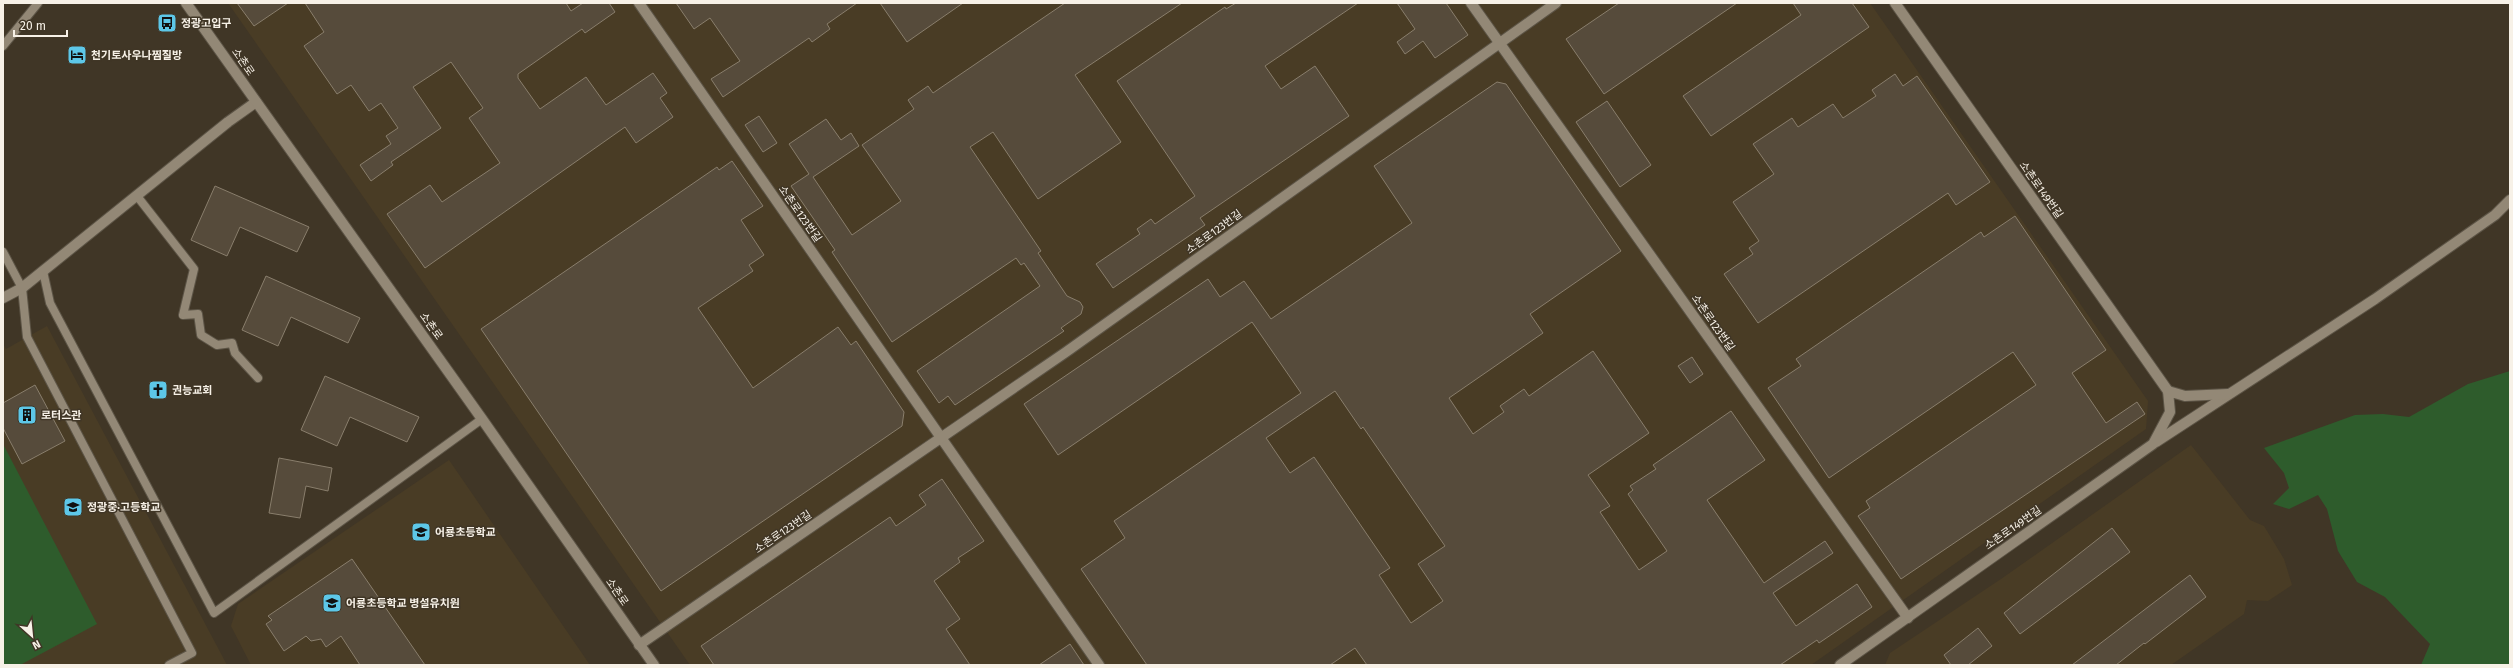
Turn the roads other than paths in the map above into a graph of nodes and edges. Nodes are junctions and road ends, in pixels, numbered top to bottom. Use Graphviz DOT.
graph roads {
  1 [pos="38,3"];
  2 [pos="186,3"];
  3 [pos="639,3"];
  4 [pos="1472,3"];
  5 [pos="1556,3"];
  6 [pos="1895,3"];
  7 [pos="1499,42"];
  8 [pos="3,46"];
  9 [pos="256,102"];
  10 [pos="138,196"];
  11 [pos="2510,200"];
  12 [pos="3,252"];
  13 [pos="43,271"];
  14 [pos="22,288"];
  15 [pos="3,298"];
  16 [pos="258,378"];
  17 [pos="2168,391"];
  18 [pos="2228,394"];
  19 [pos="482,419"];
  20 [pos="941,438"];
  21 [pos="2153,444"];
  22 [pos="1908,618"];
  23 [pos="639,644"];
  24 [pos="169,665"];
  25 [pos="654,665"];
  26 [pos="1099,665"];
  27 [pos="1840,665"];
  1 -- 8 [label="lane"];
  2 -- 9 [label="street, 소촌로"];
  3 -- 20 [label="street, 소촌로123번길"];
  4 -- 7 [label="street, 소촌로123번길"];
  5 -- 7 [label="street, 소촌로123번길"];
  6 -- 17 [label="street, 소촌로149번길"];
  7 -- 20 [label="street, 소촌로123번길"];
  7 -- 22 [label="street, 소촌로123번길"];
  9 -- 10 [label="street"];
  9 -- 19 [label="street, 소촌로"];
  10 -- 13 [label="street"];
  10 -- 16 [label="lane"];
  11 -- 18 [label="street"];
  12 -- 14 [label="lane"];
  13 -- 14 [label="street"];
  13 -- 19 [label="lane"];
  14 -- 15 [label="street"];
  14 -- 24 [label="lane"];
  17 -- 18 [label="street"];
  17 -- 21 [label="street, 소촌로149번길"];
  18 -- 21 [label="street"];
  19 -- 23 [label="street, 소촌로"];
  20 -- 23 [label="street, 소촌로123번길"];
  20 -- 26 [label="street, 소촌로123번길"];
  21 -- 22 [label="street, 소촌로149번길"];
  22 -- 27 [label="street, 소촌로149번길"];
  23 -- 25 [label="street, 소촌로"];
}
